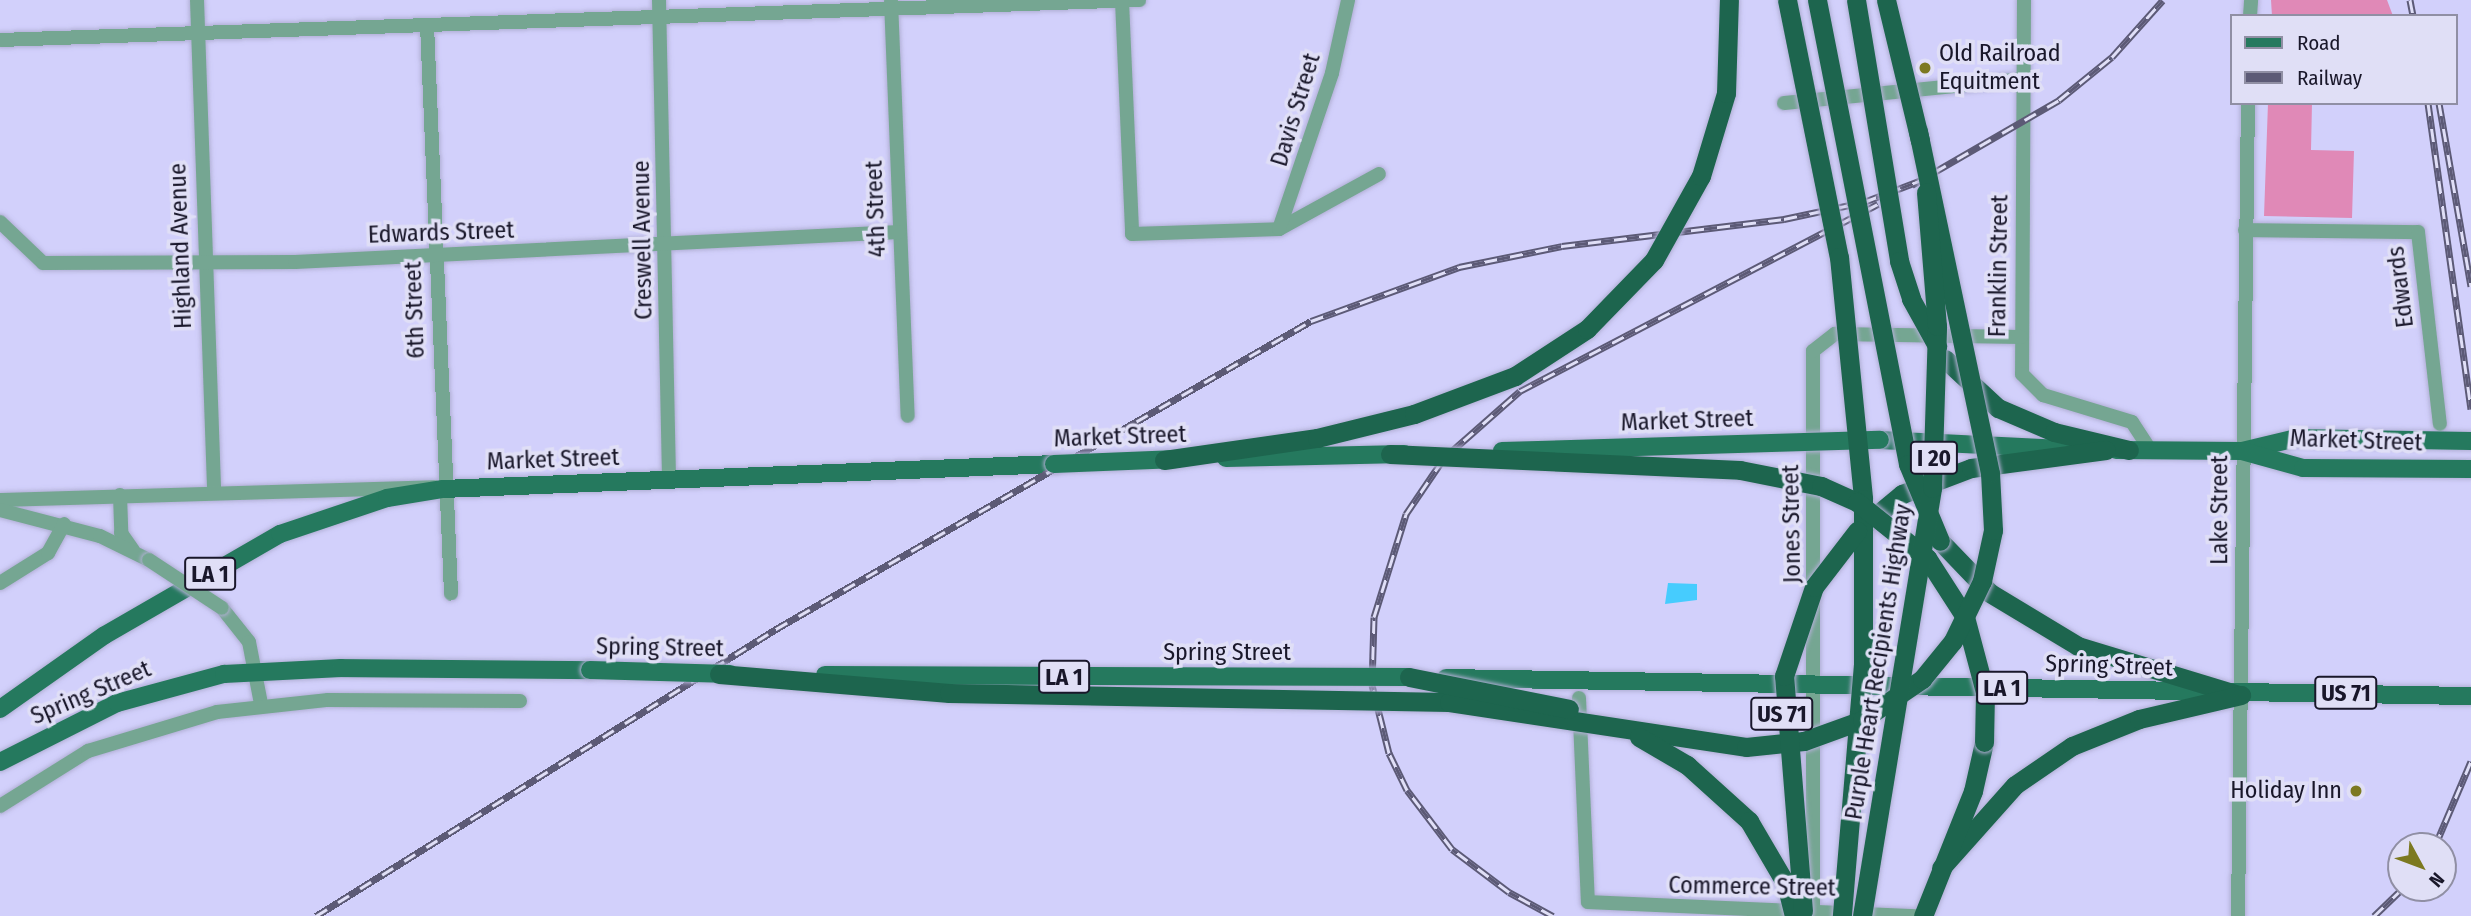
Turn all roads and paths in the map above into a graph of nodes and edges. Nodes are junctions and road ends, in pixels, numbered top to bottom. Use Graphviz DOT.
graph roads {
  1 [pos="197,0"];
  2 [pos="659,0"];
  3 [pos="1139,0"];
  4 [pos="1348,0"];
  5 [pos="1729,0"];
  6 [pos="1787,0"];
  7 [pos="1817,0"];
  8 [pos="1856,0"];
  9 [pos="1886,0"];
  10 [pos="2024,0"];
  11 [pos="1122,1"];
  12 [pos="891,4"];
  13 [pos="660,17"];
  14 [pos="427,25"];
  15 [pos="197,33"];
  16 [pos="0,40"];
  17 [pos="2023,79"];
  18 [pos="1784,103"];
  19 [pos="2248,105"];
  20 [pos="1919,130"];
  21 [pos="1379,174"];
  22 [pos="0,222"];
  23 [pos="1279,229"];
  24 [pos="2245,230"];
  25 [pos="899,232"];
  26 [pos="668,245"];
  27 [pos="436,257"];
  28 [pos="205,264"];
  29 [pos="2021,337"];
  30 [pos="908,416"];
  31 [pos="2440,424"];
  32 [pos="2471,441"];
  33 [pos="2106,450"];
  34 [pos="2129,450"];
  35 [pos="2150,450"];
  36 [pos="2242,451"];
  37 [pos="1390,454"];
  38 [pos="1164,460"];
  39 [pos="2471,469"];
  40 [pos="669,480"];
  41 [pos="443,489"];
  42 [pos="214,491"];
  43 [pos="120,495"];
  44 [pos="0,500"];
  45 [pos="0,510"];
  46 [pos="64,524"];
  47 [pos="134,551"];
  48 [pos="0,583"];
  49 [pos="451,593"];
  50 [pos="256,672"];
  51 [pos="719,674"];
  52 [pos="1409,677"];
  53 [pos="1815,686"];
  54 [pos="2241,695"];
  55 [pos="2471,696"];
  56 [pos="1579,698"];
  57 [pos="520,701"];
  58 [pos="261,704"];
  59 [pos="0,709"];
  60 [pos="0,762"];
  61 [pos="2,801"];
  62 [pos="1941,868"];
  63 [pos="1804,914"];
  64 [pos="1842,916"];
  65 [pos="1863,916"];
  66 [pos="1915,916"];
  67 [pos="1923,916"];
  68 [pos="2238,916"];
  1 -- 15 [label="street, Highland Avenue"];
  2 -- 13 [label="street, Creswell Avenue"];
  3 -- 11 [label="street"];
  4 -- 23 [label="street, Davis Street"];
  5 -- 38 [label="highway, bridge"];
  6 -- 64 [label="highway, Purple Heart Recipients Highway, bridge"];
  7 -- 54 [label="highway, bridge"];
  8 -- 34 [label="highway, bridge"];
  9 -- 20 [label="highway, Purple Heart Recipients Highway / I 20, bridge"];
  10 -- 17 [label="street, Franklin Street"];
  11 -- 12 [label="street"];
  11 -- 23 [label="street"];
  12 -- 13 [label="street"];
  12 -- 25 [label="street, 4th Street"];
  13 -- 14 [label="street"];
  13 -- 26 [label="street, Creswell Avenue"];
  14 -- 15 [label="street"];
  14 -- 27 [label="street, 6th Street"];
  15 -- 16 [label="street"];
  15 -- 28 [label="street, Highland Avenue"];
  17 -- 18 [label="street"];
  17 -- 29 [label="street, Franklin Street"];
  19 -- 24 [label="street, Lake Street"];
  20 -- 51 [label="highway, bridge"];
  20 -- 65 [label="highway, Purple Heart Recipients Highway / I 20, bridge"];
  21 -- 23 [label="street"];
  22 -- 28 [label="street, Edwards Street"];
  24 -- 31 [label="street, Edwards"];
  24 -- 36 [label="street, Lake Street"];
  25 -- 26 [label="street, Edwards Street"];
  25 -- 30 [label="street, 4th Street"];
  26 -- 27 [label="street, Edwards Street"];
  26 -- 40 [label="street, Creswell Avenue"];
  27 -- 28 [label="street, Edwards Street"];
  27 -- 41 [label="street, 6th Street"];
  28 -- 42 [label="street, Highland Avenue"];
  29 -- 35 [label="street, Franklin Street"];
  29 -- 53 [label="street, Jones Street"];
  32 -- 36 [label="main road, Market Street / US 71"];
  33 -- 34 [label="main road, Market Street / US 71"];
  33 -- 37 [label="main road, Market Street / LA 1, bridge"];
  33 -- 63 [label="highway, US 71, bridge"];
  34 -- 35 [label="main road, Market Street / US 71"];
  35 -- 36 [label="main road, Market Street / US 71"];
  36 -- 39 [label="main road, Market Street / US 71"];
  36 -- 54 [label="street, Lake Street"];
  37 -- 38 [label="main road, Market Street / LA 1, bridge"];
  37 -- 62 [label="highway, bridge"];
  38 -- 40 [label="main road, Market Street / LA 1, bridge"];
  40 -- 41 [label="main road, Market Street / LA 1"];
  41 -- 42 [label="street, Market Street"];
  41 -- 49 [label="street, 6th Street"];
  41 -- 59 [label="main road, Spring Street / LA 1"];
  42 -- 43 [label="street, Market Street"];
  43 -- 44 [label="street, Market Street"];
  43 -- 47 [label="street"];
  45 -- 46 [label="street"];
  46 -- 47 [label="street"];
  46 -- 48 [label="street"];
  47 -- 50 [label="street, bridge"];
  50 -- 51 [label="main road, Spring Street / LA 1, bridge"];
  50 -- 58 [label="street"];
  50 -- 60 [label="main road, Spring Street / LA 1"];
  51 -- 52 [label="main road, Spring Street / LA 1, bridge"];
  52 -- 53 [label="main road, Spring Street / LA 1, bridge"];
  52 -- 63 [label="highway, bridge"];
  53 -- 54 [label="main road, Spring Street / LA 1"];
  53 -- 63 [label="street, Jones Street"];
  54 -- 55 [label="main road, Spring Street / US 71"];
  54 -- 62 [label="highway, US 71"];
  54 -- 68 [label="street, Lake Street"];
  56 -- 63 [label="street, Commerce Street"];
  57 -- 58 [label="street"];
  58 -- 61 [label="street"];
  62 -- 67 [label="highway, US 71"];
  63 -- 66 [label="street, Commerce Street"];
}
